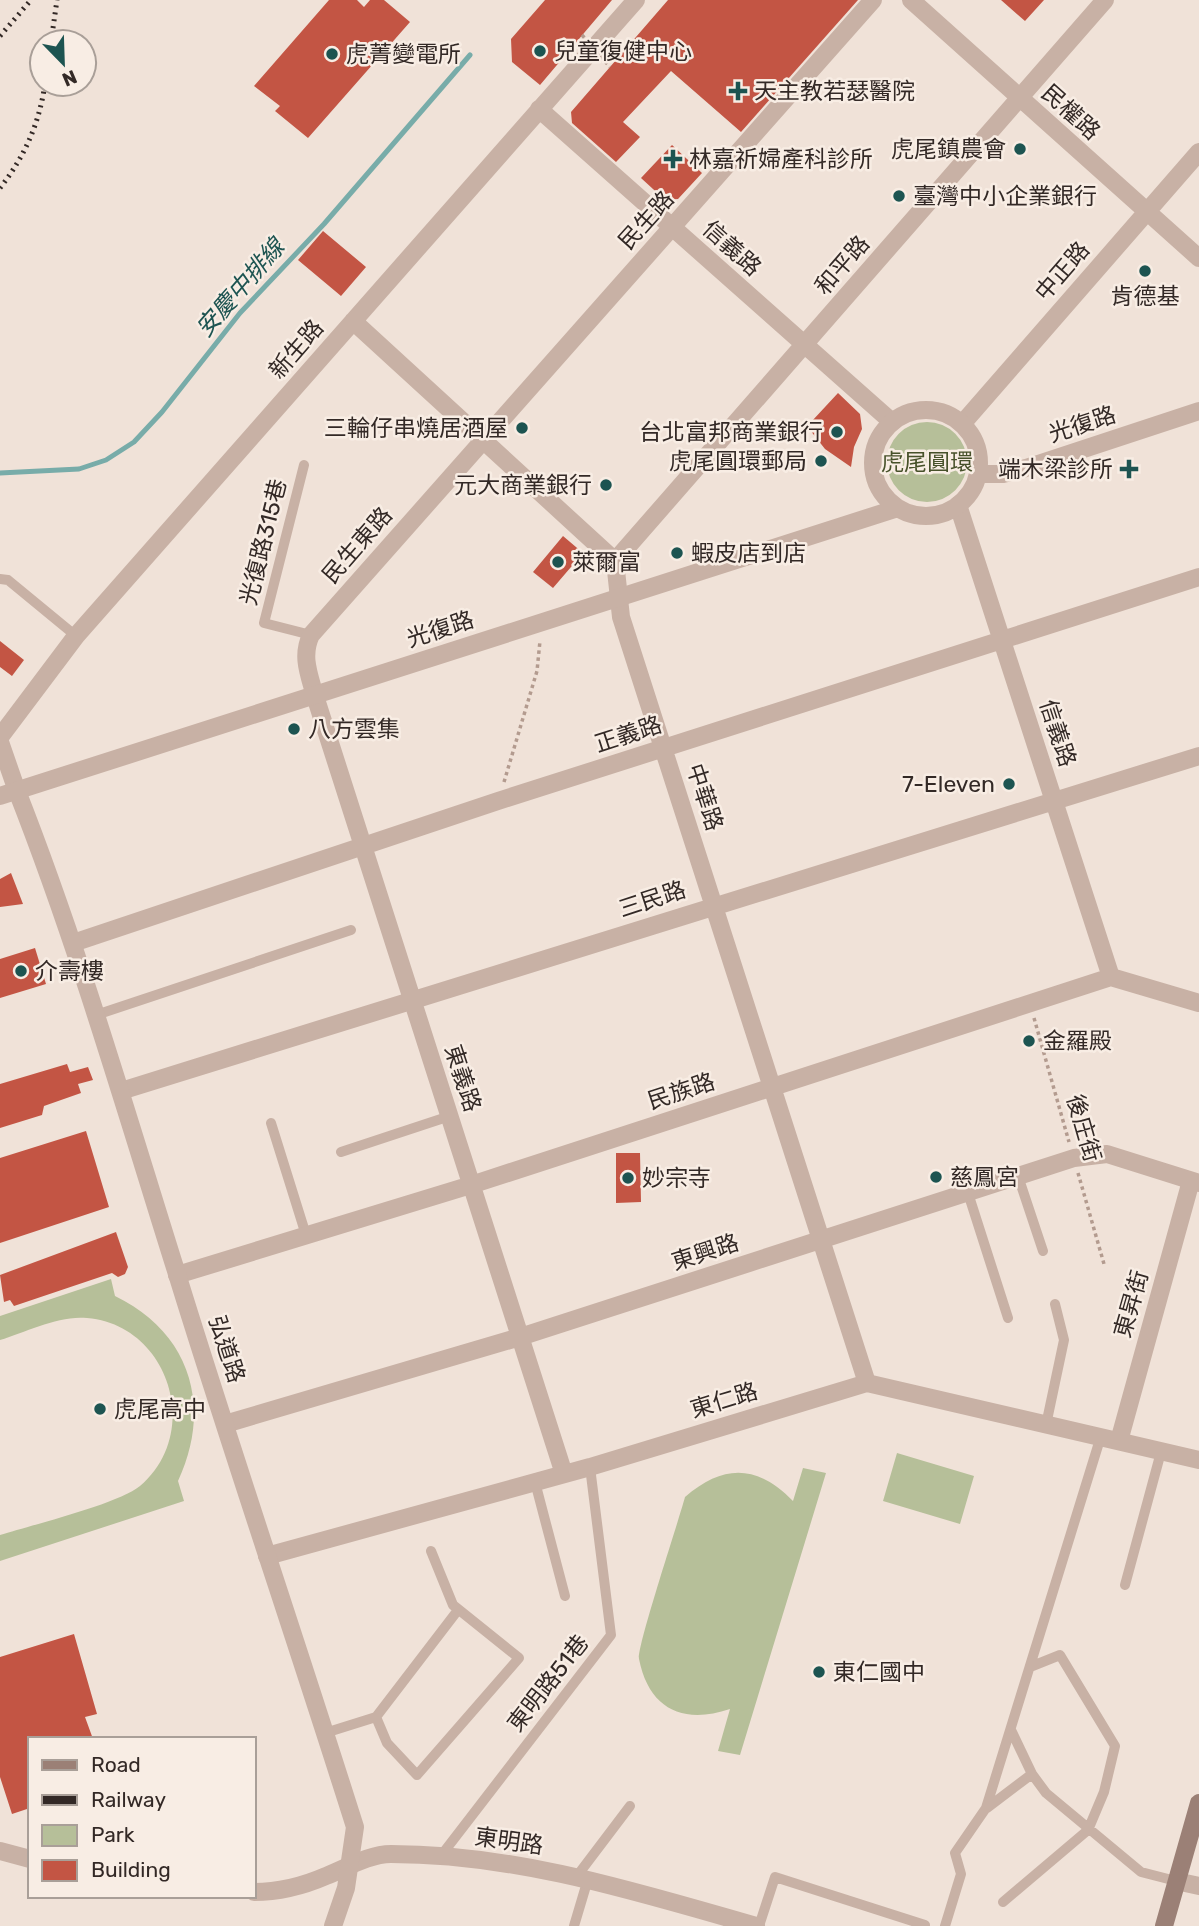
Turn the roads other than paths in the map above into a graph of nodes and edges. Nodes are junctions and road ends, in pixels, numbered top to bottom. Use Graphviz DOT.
graph roads {
  1 [pos="636,0"];
  2 [pos="873,0"];
  3 [pos="911,0"];
  4 [pos="1105,0"];
  5 [pos="1020,98"];
  6 [pos="540,109"];
  7 [pos="1199,152"];
  8 [pos="1146,212"];
  9 [pos="672,228"];
  10 [pos="1199,258"];
  11 [pos="353,321"];
  12 [pos="804,345"];
  13 [pos="1199,411"];
  14 [pos="892,422"];
  15 [pos="962,424"];
  16 [pos="483,439"];
  17 [pos="304,465"];
  18 [pos="978,474"];
  19 [pos="958,505"];
  20 [pos="895,509"];
  21 [pos="615,561"];
  22 [pos="1199,577"];
  23 [pos="0,579"];
  24 [pos="619,596"];
  25 [pos="311,635"];
  26 [pos="76,636"];
  27 [pos="1002,640"];
  28 [pos="315,696"];
  29 [pos="0,737"];
  30 [pos="0,742"];
  31 [pos="664,748"];
  32 [pos="1199,756"];
  33 [pos="8,793"];
  34 [pos="1054,802"];
  35 [pos="363,845"];
  36 [pos="713,905"];
  37 [pos="351,930"];
  38 [pos="73,943"];
  39 [pos="1111,976"];
  40 [pos="412,1002"];
  41 [pos="1199,1003"];
  42 [pos="96,1015"];
  43 [pos="772,1088"];
  44 [pos="121,1091"];
  45 [pos="450,1116"];
  46 [pos="271,1123"];
  47 [pos="341,1152"];
  48 [pos="1018,1176"];
  49 [pos="1195,1182"];
  50 [pos="471,1185"];
  51 [pos="968,1193"];
  52 [pos="306,1235"];
  53 [pos="821,1241"];
  54 [pos="1043,1251"];
  55 [pos="177,1275"];
  56 [pos="1055,1304"];
  57 [pos="1008,1318"];
  58 [pos="520,1337"];
  59 [pos="866,1383"];
  60 [pos="225,1424"];
  61 [pos="1046,1424"];
  62 [pos="1110,1438"];
  63 [pos="1161,1452"];
  64 [pos="1199,1460"];
  65 [pos="590,1467"];
  66 [pos="564,1474"];
  67 [pos="535,1482"];
  68 [pos="431,1551"];
  69 [pos="267,1556"];
  70 [pos="1125,1585"];
  71 [pos="565,1596"];
  72 [pos="458,1609"];
  73 [pos="1030,1667"];
  74 [pos="376,1717"];
  75 [pos="1011,1730"];
  76 [pos="325,1733"];
  77 [pos="1032,1774"];
  78 [pos="1199,1803"];
  79 [pos="630,1806"];
  80 [pos="986,1808"];
  81 [pos="1088,1829"];
  82 [pos="0,1851"];
  83 [pos="440,1857"];
  84 [pos="28,1858"];
  85 [pos="350,1866"];
  86 [pos="582,1878"];
  87 [pos="1176,1881"];
  88 [pos="1199,1886"];
  89 [pos="256,1892"];
  90 [pos="1003,1902"];
  91 [pos="925,1925"];
  92 [pos="333,1926"];
  93 [pos="574,1926"];
  94 [pos="758,1926"];
  95 [pos="945,1926"];
  96 [pos="1164,1926"];
  1 -- 6 [label="street, 新生路"];
  2 -- 9 [label="street, 民生路"];
  3 -- 5 [label="street, 民權路"];
  4 -- 5 [label="street, 和平路"];
  5 -- 8 [label="street, 民權路"];
  5 -- 12 [label="street, 和平路"];
  6 -- 9 [label="street, 信義路"];
  6 -- 11 [label="street, 新生路"];
  7 -- 8 [label="street, 中正路"];
  8 -- 10 [label="street, 民權路"];
  8 -- 15 [label="street, 中正路"];
  9 -- 12 [label="street, 信義路"];
  9 -- 16 [label="street, 民生路"];
  11 -- 16 [label="street"];
  11 -- 26 [label="street, 新生路"];
  12 -- 14 [label="street, 信義路"];
  12 -- 21 [label="street, 和平路"];
  13 -- 18 [label="street, 光復路"];
  14 -- 15 [label="street"];
  14 -- 20 [label="street"];
  15 -- 18 [label="street"];
  16 -- 21 [label="street"];
  16 -- 25 [label="street, 民生東路"];
  17 -- 25 [label="lane, 光復路315巷"];
  18 -- 19 [label="street"];
  19 -- 20 [label="street, 光復路"];
  19 -- 27 [label="street, 信義路"];
  20 -- 24 [label="street, 光復路"];
  21 -- 24 [label="street, 中華路"];
  22 -- 27 [label="street, 正義路"];
  23 -- 26 [label="lane"];
  24 -- 28 [label="street, 光復路"];
  24 -- 31 [label="street, 中華路"];
  25 -- 28 [label="street"];
  26 -- 29 [label="street, 新生路"];
  27 -- 31 [label="street, 正義路"];
  27 -- 34 [label="street, 信義路"];
  28 -- 33 [label="street, 光復路"];
  28 -- 35 [label="street, 東義路"];
  30 -- 33 [label="street"];
  31 -- 35 [label="street, 正義路"];
  31 -- 36 [label="street, 中華路"];
  32 -- 34 [label="street, 三民路"];
  33 -- 38 [label="street, 弘道路"];
  34 -- 36 [label="street, 三民路"];
  34 -- 39 [label="street, 信義路"];
  35 -- 38 [label="street, 正義路"];
  35 -- 40 [label="street, 東義路"];
  36 -- 40 [label="street, 三民路"];
  36 -- 43 [label="street, 中華路"];
  37 -- 42 [label="lane"];
  38 -- 42 [label="street, 弘道路"];
  39 -- 41 [label="street"];
  39 -- 43 [label="street, 民族路"];
  40 -- 44 [label="street, 三民路"];
  40 -- 45 [label="street, 東義路"];
  42 -- 44 [label="street, 弘道路"];
  43 -- 50 [label="street, 民族路"];
  43 -- 53 [label="street, 中華路"];
  44 -- 55 [label="street, 弘道路"];
  45 -- 47 [label="lane"];
  45 -- 50 [label="street, 東義路"];
  46 -- 52 [label="lane"];
  48 -- 49 [label="street, 東興路"];
  48 -- 51 [label="street, 東興路"];
  48 -- 54 [label="lane"];
  49 -- 62 [label="street, 東昇街"];
  50 -- 52 [label="street, 民族路"];
  50 -- 58 [label="street, 東義路"];
  51 -- 53 [label="street, 東興路"];
  51 -- 57 [label="lane"];
  52 -- 55 [label="street, 民族路"];
  53 -- 58 [label="street, 東興路"];
  53 -- 59 [label="street, 中華路"];
  55 -- 60 [label="street, 弘道路"];
  56 -- 61 [label="lane"];
  58 -- 60 [label="street, 東興路"];
  58 -- 66 [label="street, 東義路"];
  59 -- 61 [label="street, 東仁路"];
  59 -- 65 [label="street, 東仁路"];
  60 -- 69 [label="street, 弘道路"];
  61 -- 62 [label="street, 東仁路"];
  62 -- 63 [label="street, 東仁路"];
  62 -- 73 [label="lane"];
  63 -- 64 [label="street, 東仁路"];
  63 -- 70 [label="lane"];
  65 -- 66 [label="street, 東仁路"];
  65 -- 83 [label="lane, 東明路51巷"];
  66 -- 67 [label="street, 東仁路"];
  67 -- 69 [label="street, 東仁路"];
  67 -- 71 [label="lane"];
  68 -- 72 [label="lane"];
  69 -- 76 [label="street, 弘道路"];
  72 -- 74 [label="lane"];
  72 -- 74 [label="lane"];
  73 -- 75 [label="lane"];
  73 -- 81 [label="lane"];
  74 -- 76 [label="lane"];
  75 -- 77 [label="lane"];
  75 -- 80 [label="lane"];
  76 -- 85 [label="street, 弘道路"];
  77 -- 80 [label="lane"];
  77 -- 81 [label="lane"];
  78 -- 87 [label="main road"];
  79 -- 86 [label="lane"];
  80 -- 95 [label="lane"];
  81 -- 87 [label="lane"];
  81 -- 90 [label="lane"];
  82 -- 84 [label="street"];
  83 -- 85 [label="street, 東明路"];
  83 -- 86 [label="street, 東明路"];
  85 -- 89 [label="street, 東明路"];
  85 -- 92 [label="street, 弘道路"];
  86 -- 93 [label="lane"];
  86 -- 94 [label="street, 東明路"];
  87 -- 88 [label="street"];
  87 -- 96 [label="main road"];
  91 -- 94 [label="lane"];
}
